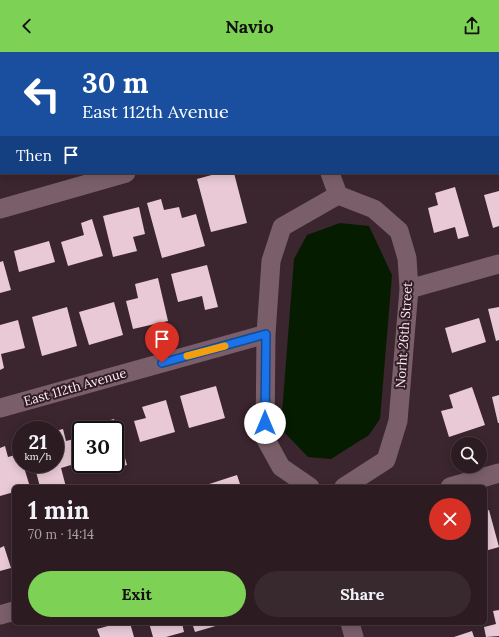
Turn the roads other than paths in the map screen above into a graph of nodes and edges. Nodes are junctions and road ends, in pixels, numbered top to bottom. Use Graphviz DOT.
graph roads {
  1 [pos="122,174"];
  2 [pos="330,174"];
  3 [pos="338,195"];
  4 [pos="0,209"];
  5 [pos="499,264"];
  6 [pos="409,289"];
  7 [pos="266,334"];
  8 [pos="0,408"];
  9 [pos="499,473"];
  10 [pos="307,485"];
  11 [pos="347,485"];
  12 [pos="457,485"];
  13 [pos="12,611"];
  14 [pos="0,614"];
  15 [pos="351,625"];
  16 [pos="354,637"];
  1 -- 4 [label="street"];
  2 -- 3 [label="street"];
  3 -- 6 [label="street, Norht 26th Street"];
  3 -- 7 [label="street"];
  5 -- 6 [label="street"];
  6 -- 11 [label="street, Norht 26th Street"];
  7 -- 8 [label="street, East 112th Avenue"];
  7 -- 10 [label="street"];
  9 -- 12 [label="street"];
  13 -- 14 [label="street"];
  15 -- 16 [label="street"];
}
